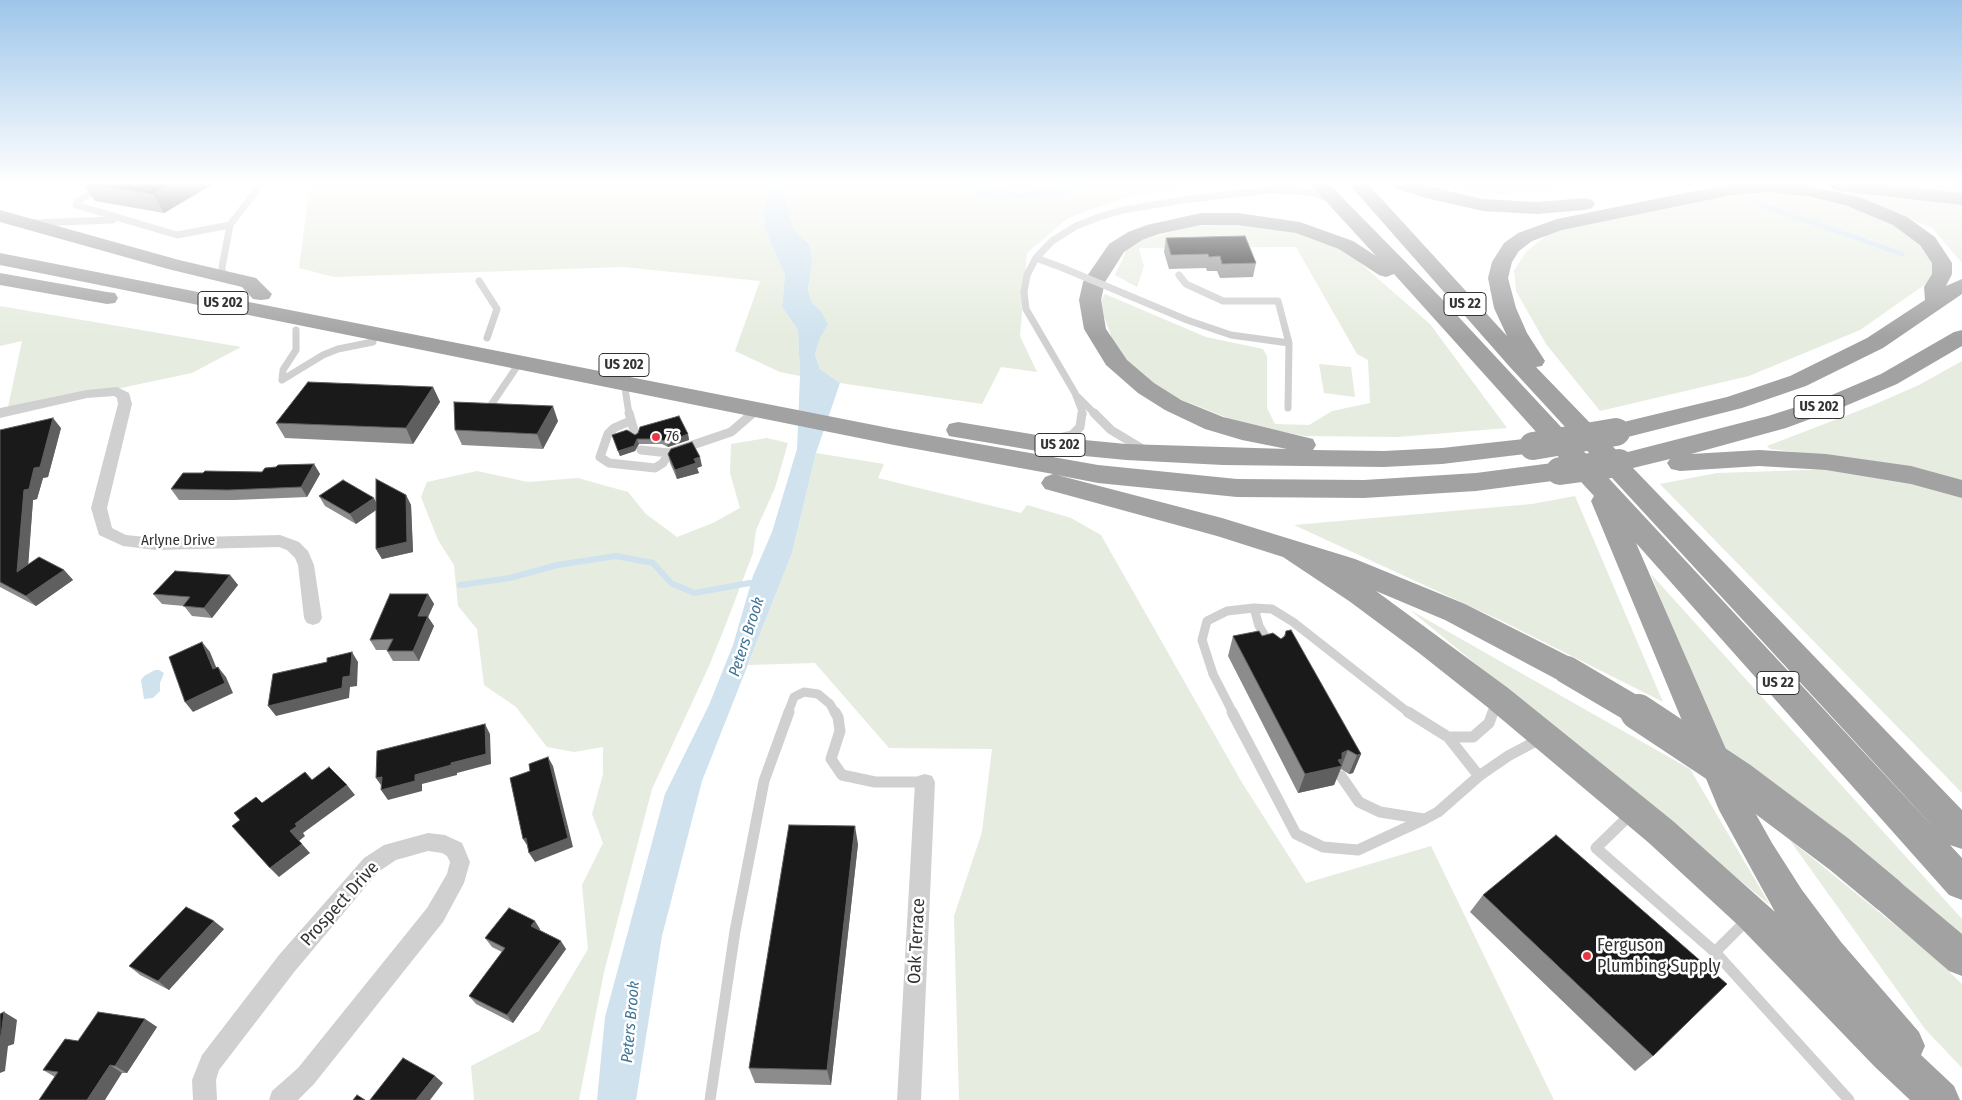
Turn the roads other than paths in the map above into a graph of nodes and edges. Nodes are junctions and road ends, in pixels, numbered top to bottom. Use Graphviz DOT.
graph roads {
  1 [pos="71,235"];
  2 [pos="228,235"];
  3 [pos="1061,235"];
  4 [pos="1137,235"];
  5 [pos="1323,235"];
  6 [pos="1370,235"];
  7 [pos="1404,235"];
  8 [pos="1529,235"];
  9 [pos="1920,235"];
  10 [pos="0,242"];
  11 [pos="1036,258"];
  12 [pos="0,259"];
  13 [pos="1179,275"];
  14 [pos="224,277"];
  15 [pos="0,279"];
  16 [pos="479,281"];
  17 [pos="1962,285"];
  18 [pos="261,294"];
  19 [pos="1125,294"];
  20 [pos="1433,303"];
  21 [pos="1936,303"];
  22 [pos="296,330"];
  23 [pos="1962,337"];
  24 [pos="487,338"];
  25 [pos="373,342"];
  26 [pos="1289,342"];
  27 [pos="447,347"];
  28 [pos="520,362"];
  29 [pos="624,382"];
  30 [pos="1075,393"];
  31 [pos="760,401"];
  32 [pos="490,408"];
  33 [pos="1288,408"];
  34 [pos="0,413"];
  35 [pos="1574,420"];
  36 [pos="630,421"];
  37 [pos="896,429"];
  38 [pos="635,434"];
  39 [pos="1031,442"];
  40 [pos="641,450"];
  41 [pos="669,453"];
  42 [pos="1155,454"];
  43 [pos="1442,456"];
  44 [pos="1671,457"];
  45 [pos="1607,472"];
  46 [pos="1962,489"];
  47 [pos="1293,551"];
  48 [pos="1254,608"];
  49 [pos="313,618"];
  50 [pos="1274,652"];
  51 [pos="1497,697"];
  52 [pos="1448,737"];
  53 [pos="1545,737"];
  54 [pos="1341,776"];
  55 [pos="1479,776"];
  56 [pos="925,782"];
  57 [pos="1635,810"];
  58 [pos="1425,819"];
  59 [pos="1962,834"];
  60 [pos="1962,883"];
  61 [pos="1752,914"];
  62 [pos="1715,952"];
  63 [pos="1962,958"];
  64 [pos="205,1100"];
  65 [pos="281,1100"];
  66 [pos="710,1100"];
  67 [pos="909,1100"];
  68 [pos="1849,1100"];
  69 [pos="1940,1100"];
  70 [pos="1947,1100"];
  1 -- 14 [label="highway"];
  2 -- 14 [label="lane"];
  3 -- 11 [label="lane"];
  4 -- 43 [label="highway"];
  5 -- 20 [label="highway"];
  6 -- 20 [label="highway, US 22"];
  7 -- 35 [label="highway, US 22"];
  8 -- 35 [label="highway"];
  9 -- 21 [label="highway"];
  10 -- 18 [label="highway, US 202"];
  11 -- 19 [label="lane, bridge"];
  11 -- 30 [label="lane"];
  12 -- 27 [label="highway, US 202"];
  13 -- 26 [label="lane"];
  14 -- 18 [label="highway"];
  15 -- 22 [label="highway"];
  16 -- 24 [label="lane"];
  17 -- 21 [label="highway, US 202"];
  18 -- 24 [label="highway, US 202"];
  19 -- 26 [label="lane"];
  20 -- 45 [label="highway, US 22"];
  21 -- 43 [label="highway, US 202, bridge"];
  22 -- 25 [label="highway"];
  22 -- 25 [label="lane"];
  23 -- 44 [label="highway, US 202"];
  24 -- 31 [label="highway, US 202"];
  25 -- 27 [label="highway"];
  26 -- 33 [label="lane"];
  27 -- 28 [label="highway, US 202"];
  28 -- 29 [label="highway, US 202"];
  28 -- 32 [label="lane"];
  29 -- 31 [label="highway, US 202"];
  29 -- 36 [label="lane"];
  30 -- 39 [label="lane"];
  30 -- 42 [label="lane"];
  31 -- 37 [label="highway, US 202"];
  31 -- 41 [label="lane"];
  34 -- 49 [label="street, Arlyne Drive"];
  35 -- 59 [label="highway, US 22"];
  36 -- 38 [label="lane"];
  36 -- 41 [label="lane"];
  37 -- 39 [label="highway, US 202"];
  37 -- 45 [label="highway, US 202, bridge"];
  37 -- 47 [label="highway"];
  39 -- 42 [label="highway, US 202"];
  40 -- 41 [label="lane"];
  42 -- 43 [label="highway, US 202"];
  44 -- 45 [label="highway"];
  44 -- 46 [label="highway"];
  45 -- 60 [label="highway, US 22"];
  45 -- 70 [label="highway"];
  47 -- 51 [label="highway"];
  47 -- 63 [label="highway, bridge"];
  48 -- 50 [label="lane"];
  48 -- 52 [label="lane"];
  48 -- 58 [label="lane"];
  51 -- 52 [label="lane"];
  51 -- 53 [label="highway"];
  52 -- 55 [label="lane"];
  53 -- 55 [label="lane"];
  53 -- 57 [label="highway"];
  54 -- 58 [label="lane"];
  55 -- 58 [label="lane"];
  56 -- 66 [label="lane"];
  56 -- 67 [label="street, Oak Terrace"];
  57 -- 61 [label="highway"];
  57 -- 62 [label="lane"];
  61 -- 62 [label="lane"];
  61 -- 69 [label="highway"];
  62 -- 68 [label="lane"];
  64 -- 65 [label="street, Prospect Drive"];
}
